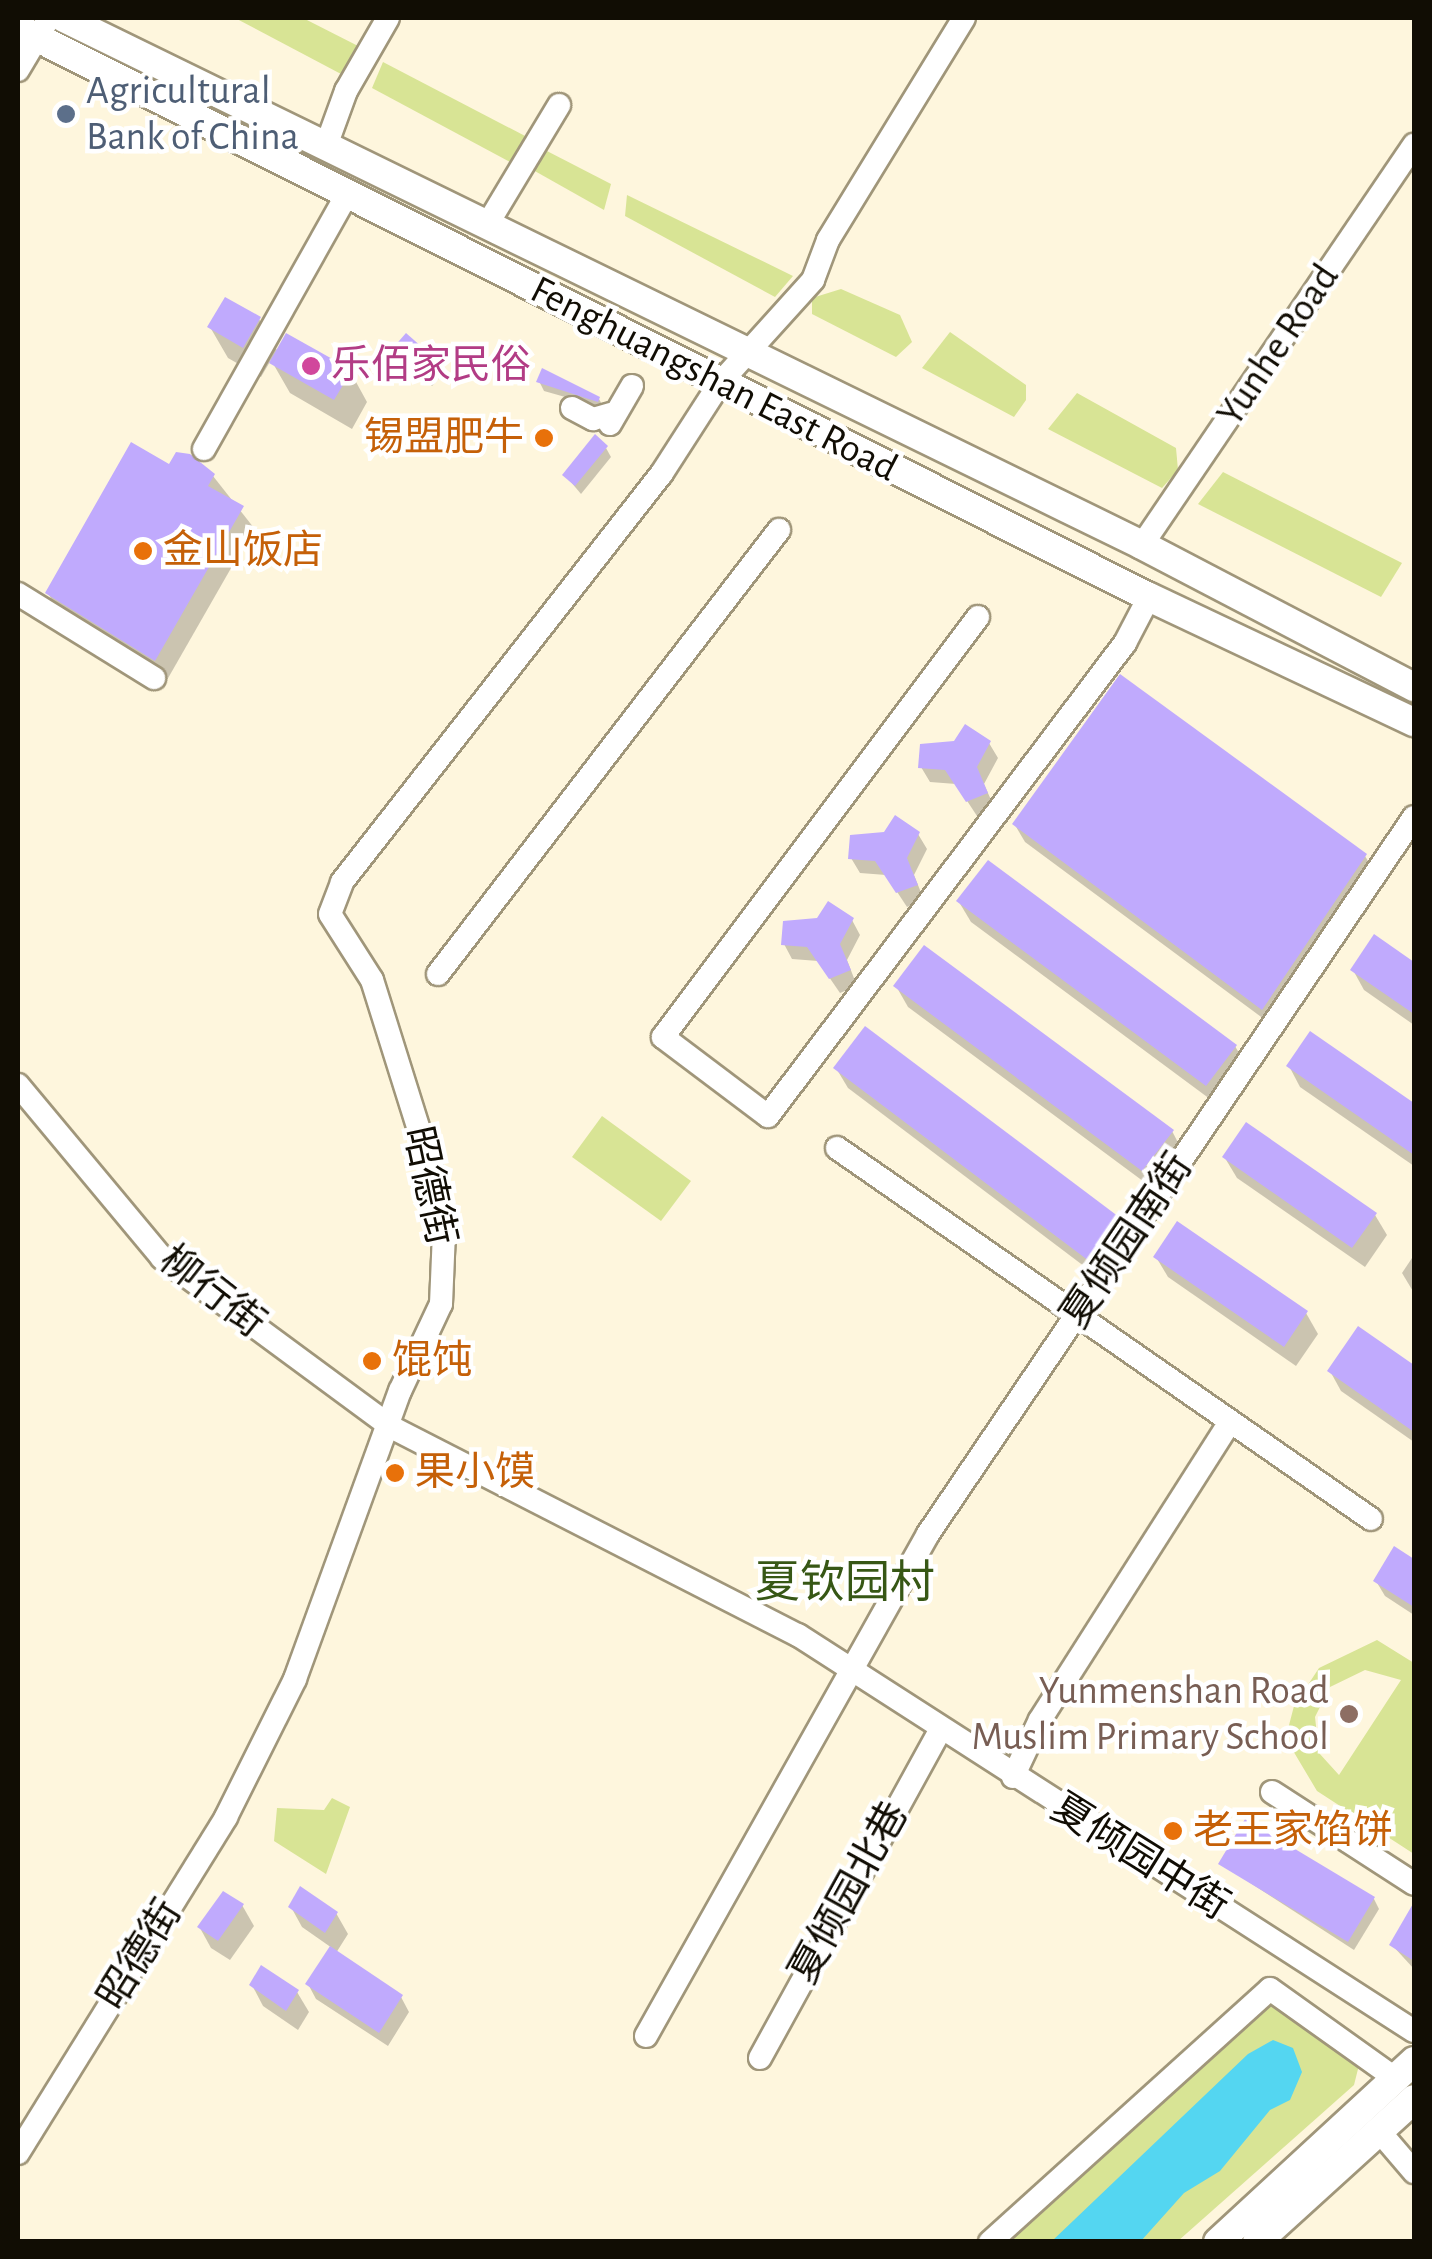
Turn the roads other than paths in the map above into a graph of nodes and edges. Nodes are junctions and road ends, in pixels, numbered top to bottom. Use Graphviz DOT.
graph roads {
  1 [pos="64,18"];
  2 [pos="388,18"];
  3 [pos="964,18"];
  4 [pos="34,27"];
  5 [pos="18,70"];
  6 [pos="560,105"];
  7 [pos="1414,145"];
  8 [pos="326,146"];
  9 [pos="346,194"];
  10 [pos="486,225"];
  11 [pos="744,352"];
  12 [pos="720,383"];
  13 [pos="632,386"];
  14 [pos="572,408"];
  15 [pos="204,449"];
  16 [pos="778,530"];
  17 [pos="1142,545"];
  18 [pos="18,594"];
  19 [pos="1149,598"];
  20 [pos="978,617"];
  21 [pos="154,678"];
  22 [pos="1414,687"];
  23 [pos="1414,722"];
  24 [pos="1414,817"];
  25 [pos="438,974"];
  26 [pos="18,1085"];
  27 [pos="837,1148"];
  28 [pos="1074,1318"];
  29 [pos="1228,1424"];
  30 [pos="391,1427"];
  31 [pos="1371,1520"];
  32 [pos="850,1671"];
  33 [pos="940,1730"];
  34 [pos="1012,1776"];
  35 [pos="1272,1792"];
  36 [pos="1414,1884"];
  37 [pos="1414,2031"];
  38 [pos="646,2036"];
  39 [pos="760,2058"];
  40 [pos="1408,2079"];
  41 [pos="1379,2130"];
  42 [pos="18,2152"];
  43 [pos="1414,2172"];
  44 [pos="990,2242"];
  45 [pos="1218,2242"];
  46 [pos="1256,2242"];
  1 -- 8 [label="main road, Fenghuangshan East Road"];
  2 -- 8 [label="street"];
  3 -- 11 [label="street"];
  4 -- 5 [label="street"];
  4 -- 9 [label="main road, Fenghuangshan East Road"];
  6 -- 10 [label="street"];
  7 -- 17 [label="street, Yunhe Road"];
  8 -- 10 [label="main road, Fenghuangshan East Road"];
  9 -- 12 [label="main road, Fenghuangshan East Road"];
  9 -- 15 [label="street"];
  10 -- 11 [label="main road, Fenghuangshan East Road"];
  11 -- 12 [label="street"];
  11 -- 17 [label="main road, Fenghuangshan East Road"];
  12 -- 19 [label="main road, Fenghuangshan East Road"];
  12 -- 30 [label="street, 昭德街"];
  13 -- 14 [label="street"];
  16 -- 25 [label="street"];
  17 -- 22 [label="main road, Fenghuangshan East Road"];
  18 -- 21 [label="street"];
  19 -- 20 [label="street"];
  19 -- 23 [label="main road, Fenghuangshan East Road"];
  24 -- 28 [label="street, 夏倾园南街"];
  26 -- 30 [label="street, 柳行街"];
  27 -- 28 [label="street"];
  28 -- 29 [label="street"];
  28 -- 32 [label="street, 夏倾园南街"];
  29 -- 31 [label="street"];
  29 -- 34 [label="street"];
  30 -- 32 [label="street, 夏倾园中街"];
  30 -- 42 [label="street, 昭德街"];
  32 -- 33 [label="street, 夏倾园中街"];
  32 -- 38 [label="street, 夏倾园南街"];
  33 -- 34 [label="street, 夏倾园中街"];
  33 -- 39 [label="street, 夏倾园北巷"];
  34 -- 37 [label="street, 夏倾园中街"];
  35 -- 36 [label="street"];
  40 -- 41 [label="main road"];
  40 -- 44 [label="street"];
  40 -- 45 [label="main road"];
  41 -- 43 [label="street"];
  41 -- 46 [label="main road"];
}
